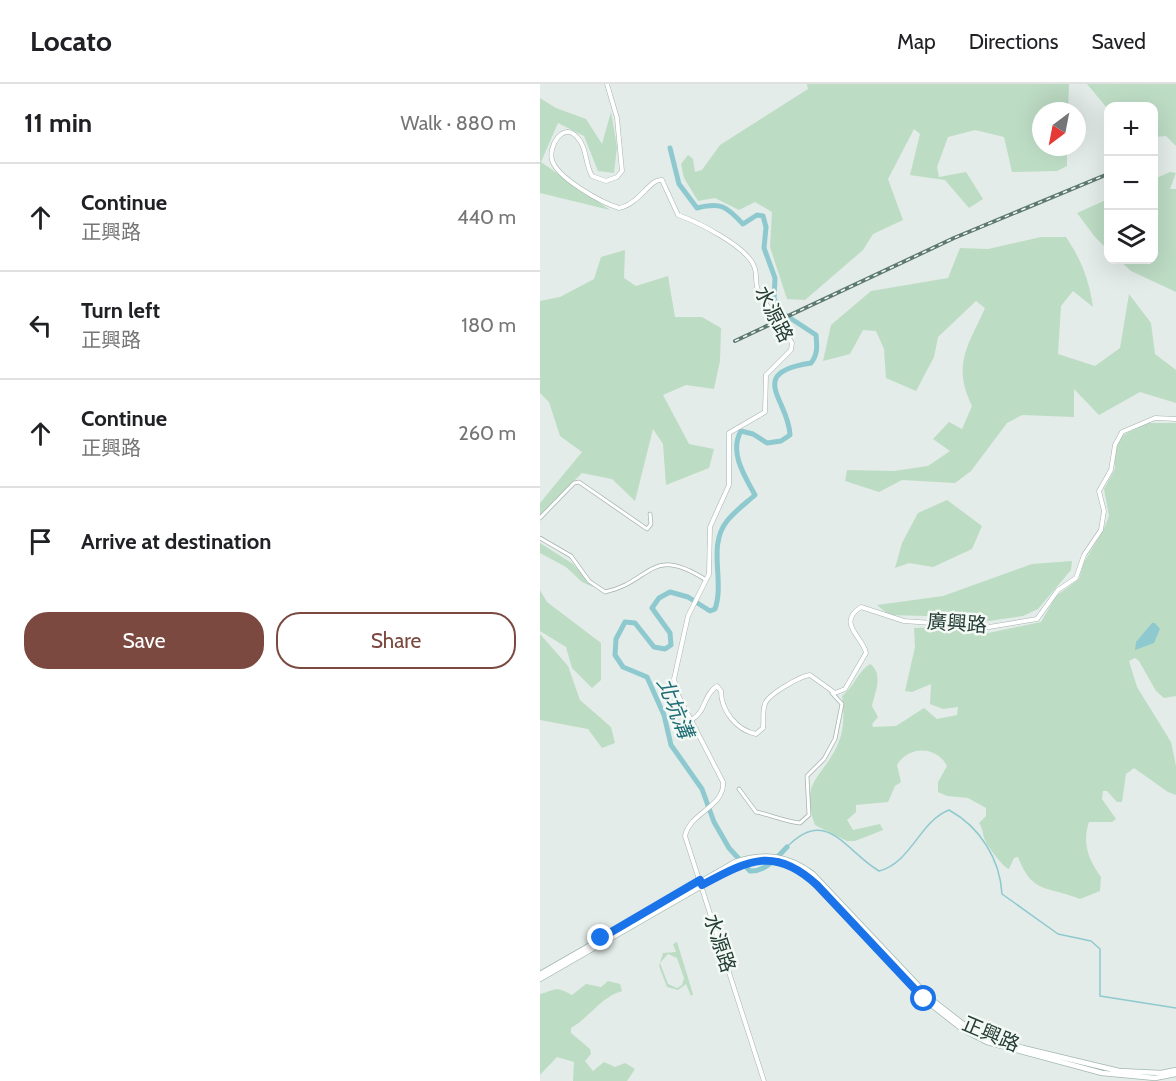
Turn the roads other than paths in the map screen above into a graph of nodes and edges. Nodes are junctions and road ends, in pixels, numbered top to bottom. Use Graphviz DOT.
graph roads {
  1 [pos="607,84"];
  2 [pos="1176,420"];
  3 [pos="650,514"];
  4 [pos="540,518"];
  5 [pos="540,538"];
  6 [pos="707,581"];
  7 [pos="831,691"];
  8 [pos="691,720"];
  9 [pos="739,789"];
  10 [pos="777,859"];
  11 [pos="745,861"];
  12 [pos="701,883"];
  13 [pos="540,976"];
  14 [pos="1176,1070"];
  15 [pos="1176,1074"];
  16 [pos="764,1081"];
  1 -- 6 [label="street, 水源路"];
  2 -- 7 [label="street, 廣興路"];
  3 -- 4 [label="street"];
  5 -- 6 [label="street"];
  6 -- 8 [label="street, 水源路"];
  7 -- 8 [label="street"];
  7 -- 9 [label="street"];
  8 -- 12 [label="street, 水源路"];
  10 -- 11 [label="main road, 正興路"];
  10 -- 11 [label="main road, 正興路"];
  10 -- 14 [label="main road, 正興路"];
  10 -- 15 [label="main road, 正興路"];
  11 -- 12 [label="main road, 正興路"];
  12 -- 13 [label="main road, 正興路"];
  12 -- 16 [label="street, 水源路"];
}
